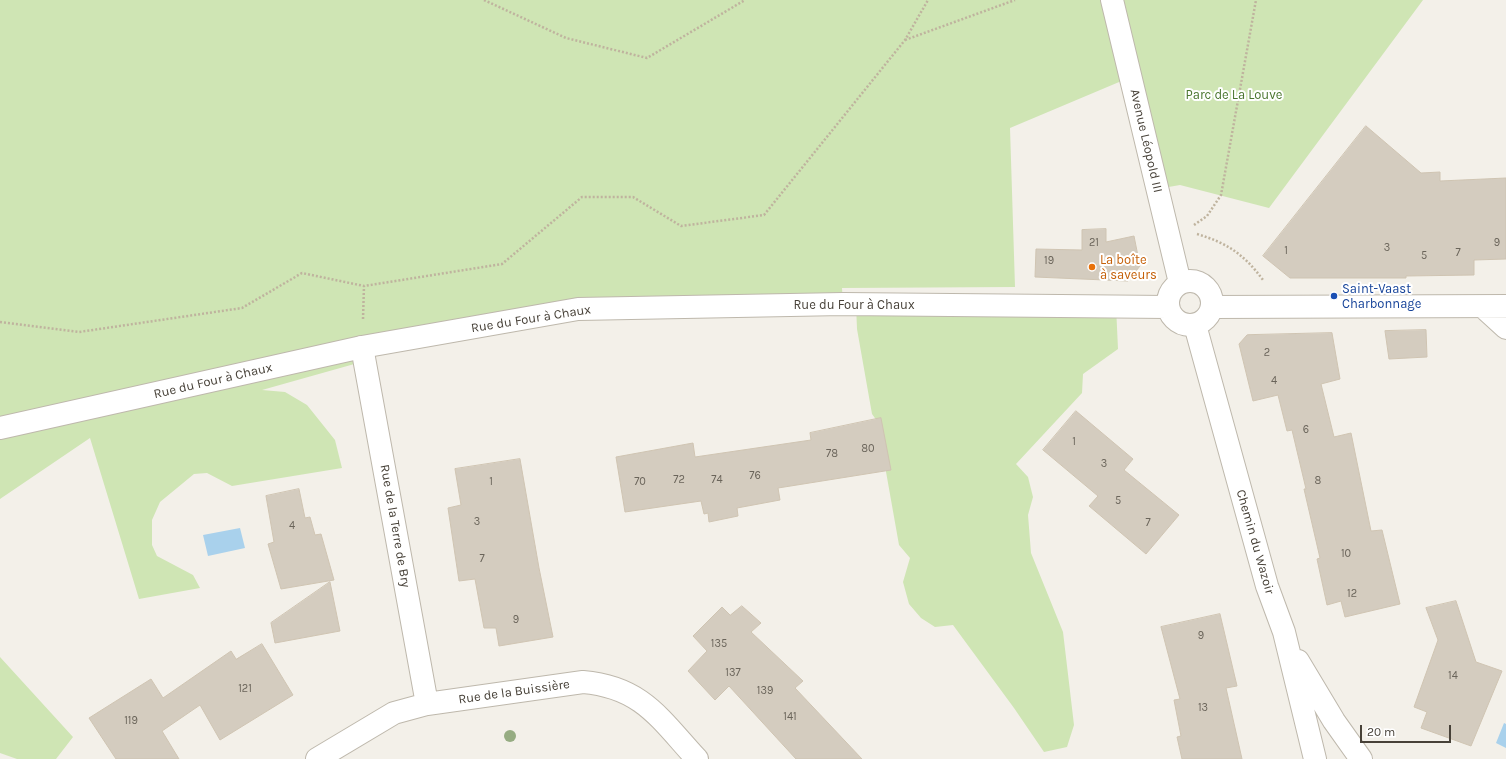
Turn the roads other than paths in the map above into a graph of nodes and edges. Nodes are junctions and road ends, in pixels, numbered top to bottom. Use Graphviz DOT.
graph roads {
  1 [pos="1112,0"];
  2 [pos="1180,283"];
  3 [pos="1506,292"];
  4 [pos="1506,306"];
  5 [pos="1168,307"];
  6 [pos="1212,307"];
  7 [pos="1484,307"];
  8 [pos="1195,324"];
  9 [pos="1506,328"];
  10 [pos="362,347"];
  11 [pos="0,428"];
  12 [pos="1284,632"];
  13 [pos="427,704"];
  14 [pos="317,759"];
  15 [pos="697,759"];
  16 [pos="1315,759"];
  17 [pos="1361,759"];
  1 -- 2 [label="street, Avenue Léopold III"];
  2 -- 5 [label="street"];
  2 -- 6 [label="street"];
  3 -- 7 [label="street"];
  4 -- 7 [label="street"];
  5 -- 8 [label="street"];
  5 -- 10 [label="street, Rue du Four à Chaux"];
  6 -- 7 [label="street"];
  6 -- 8 [label="street"];
  7 -- 9 [label="street"];
  8 -- 12 [label="street, Chemin du Wazoir"];
  10 -- 11 [label="street, Rue du Four à Chaux"];
  10 -- 13 [label="street, Rue de la Terre de Bry"];
  12 -- 16 [label="street, Chemin du Wazoir"];
  12 -- 17 [label="street"];
  13 -- 14 [label="street, Rue de la Buissière"];
  13 -- 15 [label="street, Rue de la Buissière"];
}
